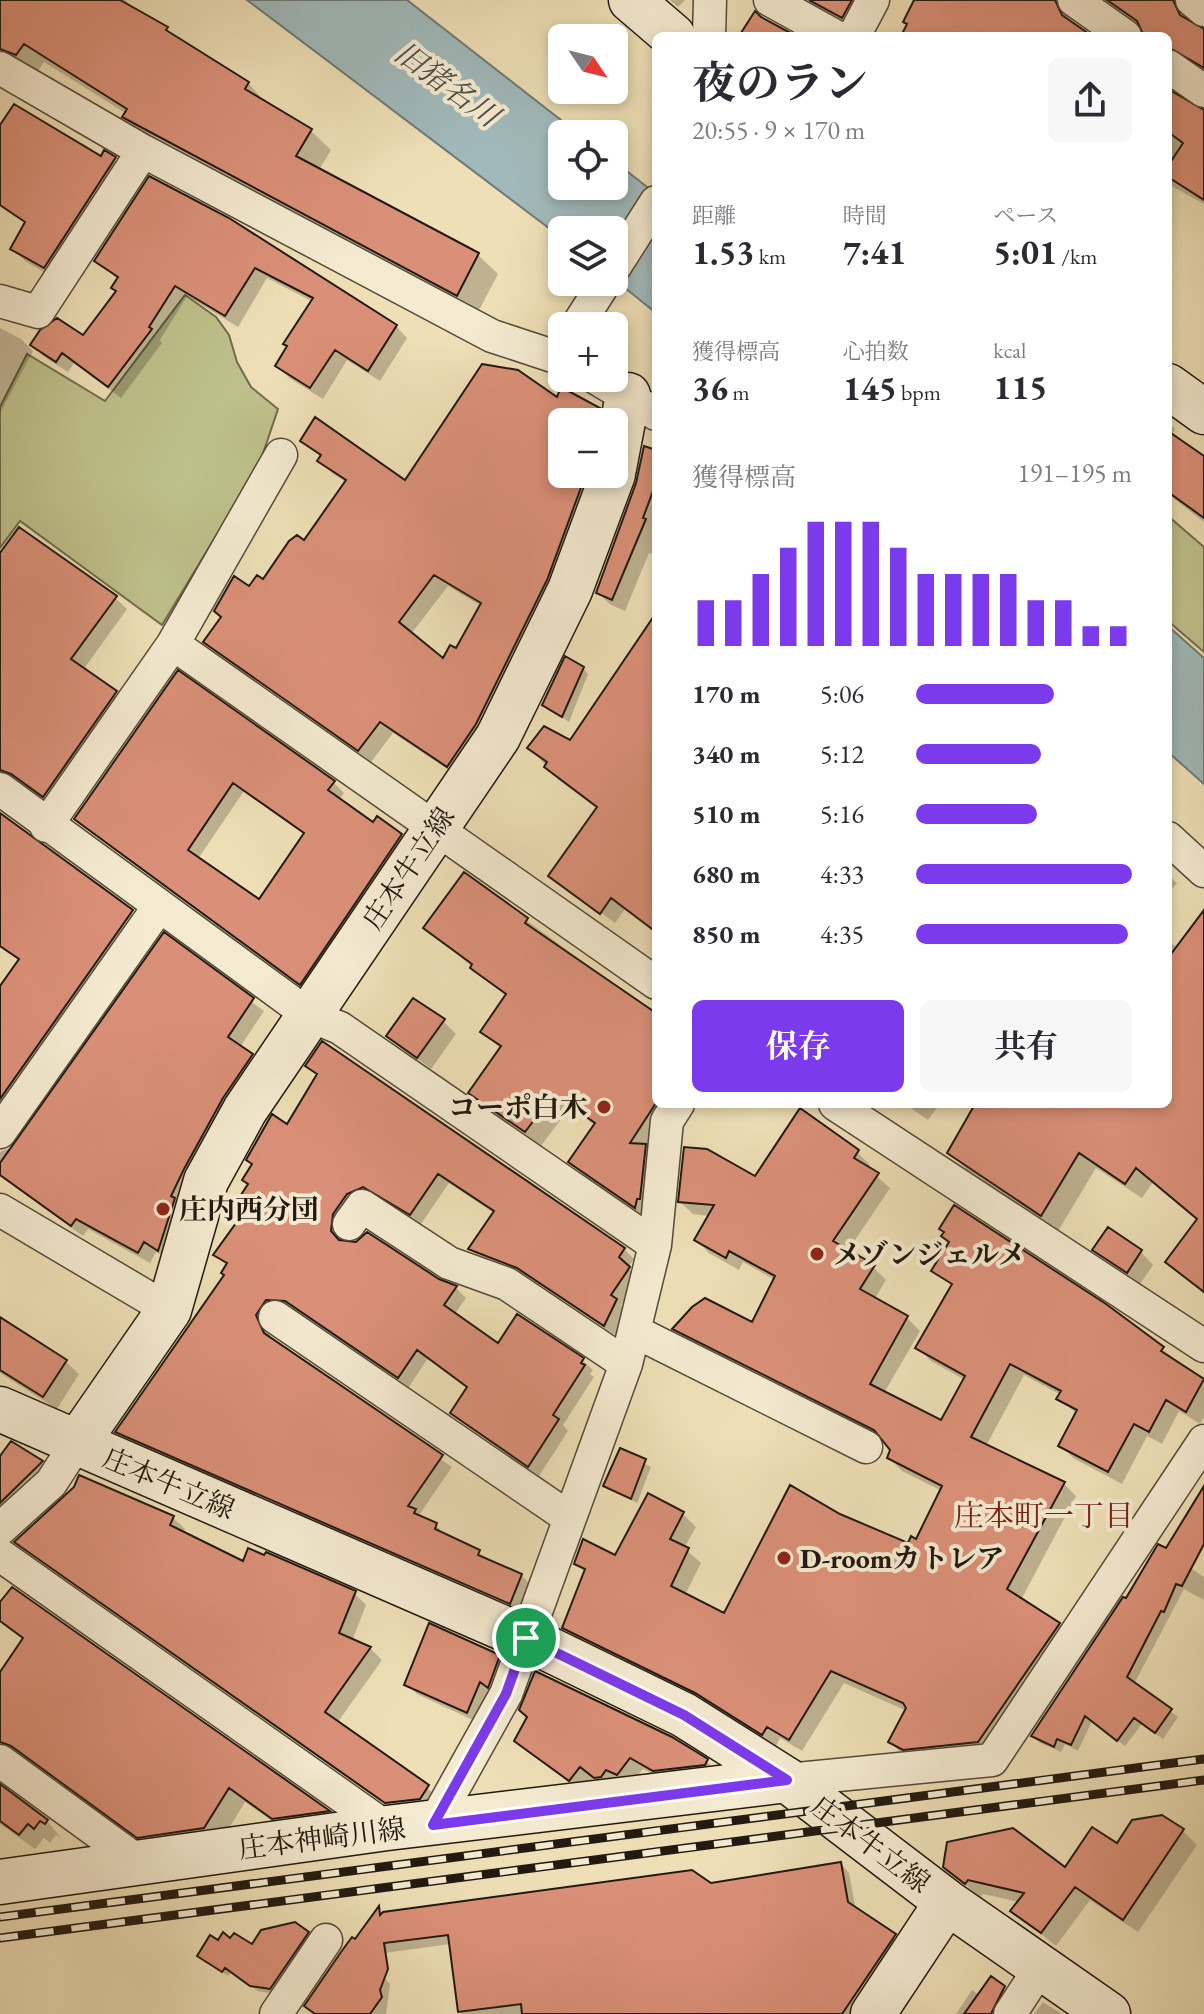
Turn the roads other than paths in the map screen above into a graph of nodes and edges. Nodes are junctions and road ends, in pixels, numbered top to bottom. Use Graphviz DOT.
graph roads {
  1 [pos="631,0"];
  2 [pos="710,0"];
  3 [pos="770,0"];
  4 [pos="873,0"];
  5 [pos="1074,0"];
  6 [pos="1192,0"];
  7 [pos="1204,10"];
  8 [pos="668,32"];
  9 [pos="709,32"];
  10 [pos="828,32"];
  11 [pos="856,32"];
  12 [pos="1119,32"];
  13 [pos="0,68"];
  14 [pos="1172,69"];
  15 [pos="1204,91"];
  16 [pos="143,151"];
  17 [pos="652,208"];
  18 [pos="628,246"];
  19 [pos="0,301"];
  20 [pos="548,352"];
  21 [pos="1172,389"];
  22 [pos="1204,412"];
  23 [pos="281,455"];
  24 [pos="607,488"];
  25 [pos="173,644"];
  26 [pos="3,799"];
  27 [pos="46,826"];
  28 [pos="435,827"];
  29 [pos="1172,842"];
  30 [pos="1204,871"];
  31 [pos="158,908"];
  32 [pos="652,980"];
  33 [pos="309,1015"];
  34 [pos="675,1108"];
  35 [pos="841,1108"];
  36 [pos="0,1132"];
  37 [pos="0,1210"];
  38 [pos="349,1224"];
  39 [pos="655,1245"];
  40 [pos="169,1310"];
  41 [pos="275,1317"];
  42 [pos="636,1332"];
  43 [pos="1204,1346"];
  44 [pos="626,1364"];
  45 [pos="0,1409"];
  46 [pos="1204,1441"];
  47 [pos="77,1443"];
  48 [pos="866,1447"];
  49 [pos="568,1517"];
  50 [pos="0,1529"];
  51 [pos="0,1555"];
  52 [pos="526,1638"];
  53 [pos="0,1761"];
  54 [pos="787,1780"];
  55 [pos="433,1825"];
  56 [pos="387,1828"];
  57 [pos="140,1863"];
  58 [pos="28,1878"];
  59 [pos="947,1902"];
  60 [pos="326,1940"];
  61 [pos="1040,1968"];
  62 [pos="276,2014"];
  63 [pos="873,2014"];
  64 [pos="1010,2014"];
  65 [pos="1108,2014"];
  1 -- 8 [label="main road"];
  2 -- 9 [label="street"];
  3 -- 10 [label="street"];
  4 -- 11 [label="street"];
  5 -- 12 [label="street"];
  6 -- 7 [label="street"];
  13 -- 16 [label="street"];
  14 -- 15 [label="street"];
  16 -- 19 [label="street"];
  16 -- 20 [label="street"];
  17 -- 18 [label="street"];
  21 -- 22 [label="main road"];
  23 -- 25 [label="street"];
  24 -- 28 [label="main road, 庄本牛立線"];
  25 -- 27 [label="street"];
  25 -- 28 [label="street"];
  26 -- 27 [label="street"];
  27 -- 31 [label="street"];
  28 -- 32 [label="street"];
  28 -- 33 [label="main road, 庄本牛立線"];
  29 -- 30 [label="street"];
  31 -- 33 [label="street"];
  31 -- 36 [label="street"];
  33 -- 39 [label="street"];
  33 -- 40 [label="main road, 庄本牛立線"];
  34 -- 39 [label="street"];
  35 -- 43 [label="street"];
  37 -- 40 [label="street"];
  38 -- 44 [label="street"];
  39 -- 42 [label="street"];
  40 -- 47 [label="main road, 庄本牛立線"];
  41 -- 49 [label="street"];
  42 -- 44 [label="street"];
  42 -- 48 [label="street"];
  44 -- 49 [label="street"];
  45 -- 47 [label="main road"];
  46 -- 54 [label="street"];
  47 -- 50 [label="street"];
  47 -- 52 [label="main road, 庄本牛立線"];
  49 -- 52 [label="street"];
  51 -- 56 [label="street"];
  52 -- 54 [label="main road, 庄本牛立線"];
  52 -- 55 [label="street"];
  53 -- 57 [label="street"];
  54 -- 55 [label="main road, 庄本神崎川線"];
  54 -- 59 [label="main road, 庄本牛立線"];
  55 -- 56 [label="main road, 庄本神崎川線"];
  56 -- 57 [label="main road, 庄本神崎川線"];
  57 -- 58 [label="main road, 庄本神崎川線"];
  59 -- 61 [label="main road"];
  59 -- 63 [label="main road, 庄本牛立線"];
  60 -- 62 [label="street"];
  61 -- 64 [label="street"];
  61 -- 65 [label="main road"];
}
